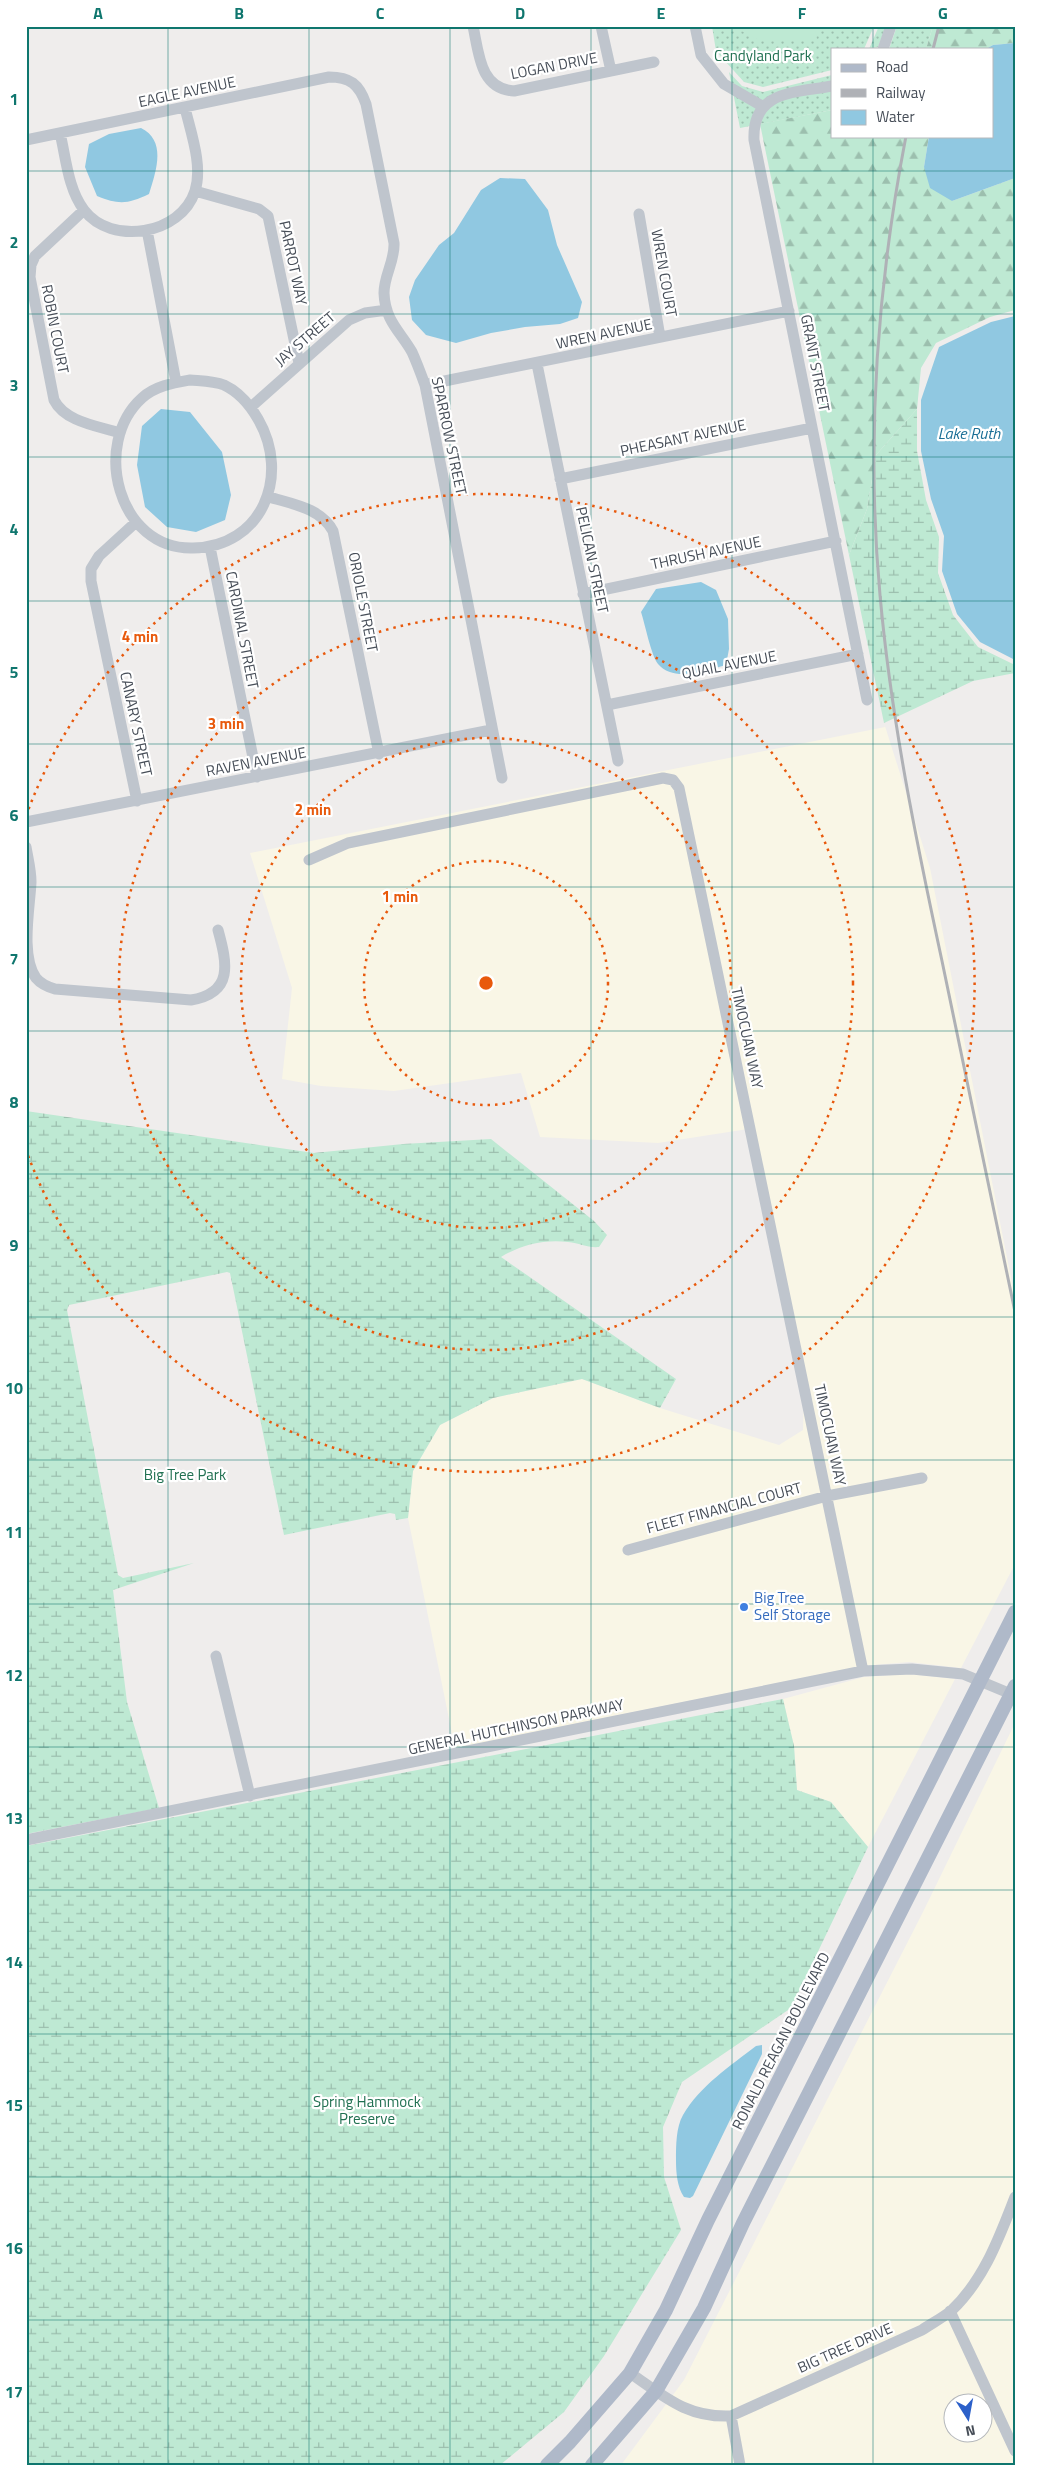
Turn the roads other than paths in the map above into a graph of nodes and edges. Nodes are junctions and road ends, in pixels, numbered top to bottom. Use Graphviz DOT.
graph roads {
  1 [pos="473,26"];
  2 [pos="602,26"];
  3 [pos="695,26"];
  4 [pos="891,26"];
  5 [pos="883,48"];
  6 [pos="654,62"];
  7 [pos="611,70"];
  8 [pos="353,82"];
  9 [pos="831,86"];
  10 [pos="762,106"];
  11 [pos="185,108"];
  12 [pos="60,133"];
  13 [pos="26,140"];
  14 [pos="195,191"];
  15 [pos="84,210"];
  16 [pos="639,214"];
  17 [pos="147,230"];
  18 [pos="387,310"];
  19 [pos="789,311"];
  20 [pos="660,337"];
  21 [pos="299,363"];
  22 [pos="537,364"];
  23 [pos="176,382"];
  24 [pos="425,385"];
  25 [pos="251,407"];
  26 [pos="812,428"];
  27 [pos="120,433"];
  28 [pos="560,479"];
  29 [pos="268,497"];
  30 [pos="135,523"];
  31 [pos="836,541"];
  32 [pos="210,547"];
  33 [pos="583,594"];
  34 [pos="858,654"];
  35 [pos="867,700"];
  36 [pos="606,705"];
  37 [pos="491,730"];
  38 [pos="379,754"];
  39 [pos="618,761"];
  40 [pos="256,777"];
  41 [pos="502,778"];
  42 [pos="136,801"];
  43 [pos="26,822"];
  44 [pos="26,847"];
  45 [pos="308,860"];
  46 [pos="218,930"];
  47 [pos="922,1478"];
  48 [pos="827,1496"];
  49 [pos="628,1550"];
  50 [pos="1015,1612"];
  51 [pos="216,1656"];
  52 [pos="863,1672"];
  53 [pos="980,1682"];
  54 [pos="1013,1690"];
  55 [pos="250,1796"];
  56 [pos="26,1840"];
  57 [pos="1015,2197"];
  58 [pos="950,2312"];
  59 [pos="630,2373"];
  60 [pos="656,2391"];
  61 [pos="731,2416"];
  62 [pos="1015,2451"];
  63 [pos="547,2465"];
  64 [pos="592,2465"];
  65 [pos="740,2465"];
  1 -- 7 [label="street, LOGAN DRIVE"];
  2 -- 7 [label="street"];
  3 -- 10 [label="street"];
  4 -- 5 [label="street"];
  6 -- 7 [label="street, LOGAN DRIVE"];
  8 -- 11 [label="street, EAGLE AVENUE"];
  8 -- 18 [label="street, SPARROW STREET"];
  9 -- 10 [label="street"];
  10 -- 19 [label="street, GRANT STREET"];
  11 -- 12 [label="street, EAGLE AVENUE"];
  11 -- 14 [label="street"];
  12 -- 13 [label="street, EAGLE AVENUE"];
  12 -- 15 [label="street"];
  14 -- 17 [label="street"];
  14 -- 21 [label="street, PARROT WAY"];
  15 -- 17 [label="street"];
  15 -- 27 [label="street, ROBIN COURT"];
  16 -- 20 [label="street, WREN COURT"];
  17 -- 23 [label="street"];
  18 -- 21 [label="street, JAY STREET"];
  18 -- 24 [label="street, SPARROW STREET"];
  19 -- 20 [label="street, WREN AVENUE"];
  19 -- 26 [label="street, GRANT STREET"];
  20 -- 22 [label="street, WREN AVENUE"];
  21 -- 25 [label="street, JAY STREET"];
  22 -- 24 [label="street, WREN AVENUE"];
  22 -- 28 [label="street, PELICAN STREET"];
  23 -- 25 [label="street"];
  23 -- 27 [label="street"];
  24 -- 37 [label="street, SPARROW STREET"];
  25 -- 29 [label="street"];
  26 -- 28 [label="street, PHEASANT AVENUE"];
  26 -- 31 [label="street, GRANT STREET"];
  27 -- 30 [label="street"];
  28 -- 33 [label="street, PELICAN STREET"];
  29 -- 32 [label="street"];
  29 -- 38 [label="street, ORIOLE STREET"];
  30 -- 32 [label="street"];
  30 -- 42 [label="street, CANARY STREET"];
  31 -- 33 [label="street, THRUSH AVENUE"];
  31 -- 34 [label="street, GRANT STREET"];
  32 -- 40 [label="street, CARDINAL STREET"];
  33 -- 36 [label="street, PELICAN STREET"];
  34 -- 35 [label="street, GRANT STREET"];
  34 -- 36 [label="street, QUAIL AVENUE"];
  36 -- 39 [label="street, PELICAN STREET"];
  37 -- 38 [label="street, RAVEN AVENUE"];
  37 -- 41 [label="street, SPARROW STREET"];
  38 -- 40 [label="street, RAVEN AVENUE"];
  40 -- 42 [label="street, RAVEN AVENUE"];
  42 -- 43 [label="street, RAVEN AVENUE"];
  44 -- 46 [label="street"];
  45 -- 48 [label="street, TIMOCUAN WAY"];
  47 -- 48 [label="street, FLEET FINANCIAL COURT"];
  48 -- 49 [label="street, FLEET FINANCIAL COURT"];
  48 -- 52 [label="street, TIMOCUAN WAY"];
  50 -- 53 [label="main road, RONALD REAGAN BOULEVARD"];
  51 -- 55 [label="street"];
  52 -- 53 [label="street, GENERAL HUTCHINSON PARKWAY"];
  52 -- 55 [label="street, GENERAL HUTCHINSON PARKWAY"];
  53 -- 54 [label="street, GENERAL HUTCHINSON PARKWAY"];
  53 -- 59 [label="main road, RONALD REAGAN BOULEVARD"];
  54 -- 60 [label="main road"];
  55 -- 56 [label="street, GENERAL HUTCHINSON PARKWAY"];
  57 -- 58 [label="street, BIG TREE DRIVE"];
  58 -- 61 [label="street, BIG TREE DRIVE"];
  58 -- 62 [label="street"];
  59 -- 60 [label="street, BIG TREE DRIVE"];
  59 -- 63 [label="main road, RONALD REAGAN BOULEVARD"];
  60 -- 61 [label="street, BIG TREE DRIVE"];
  60 -- 64 [label="main road"];
  61 -- 65 [label="street"];
}
